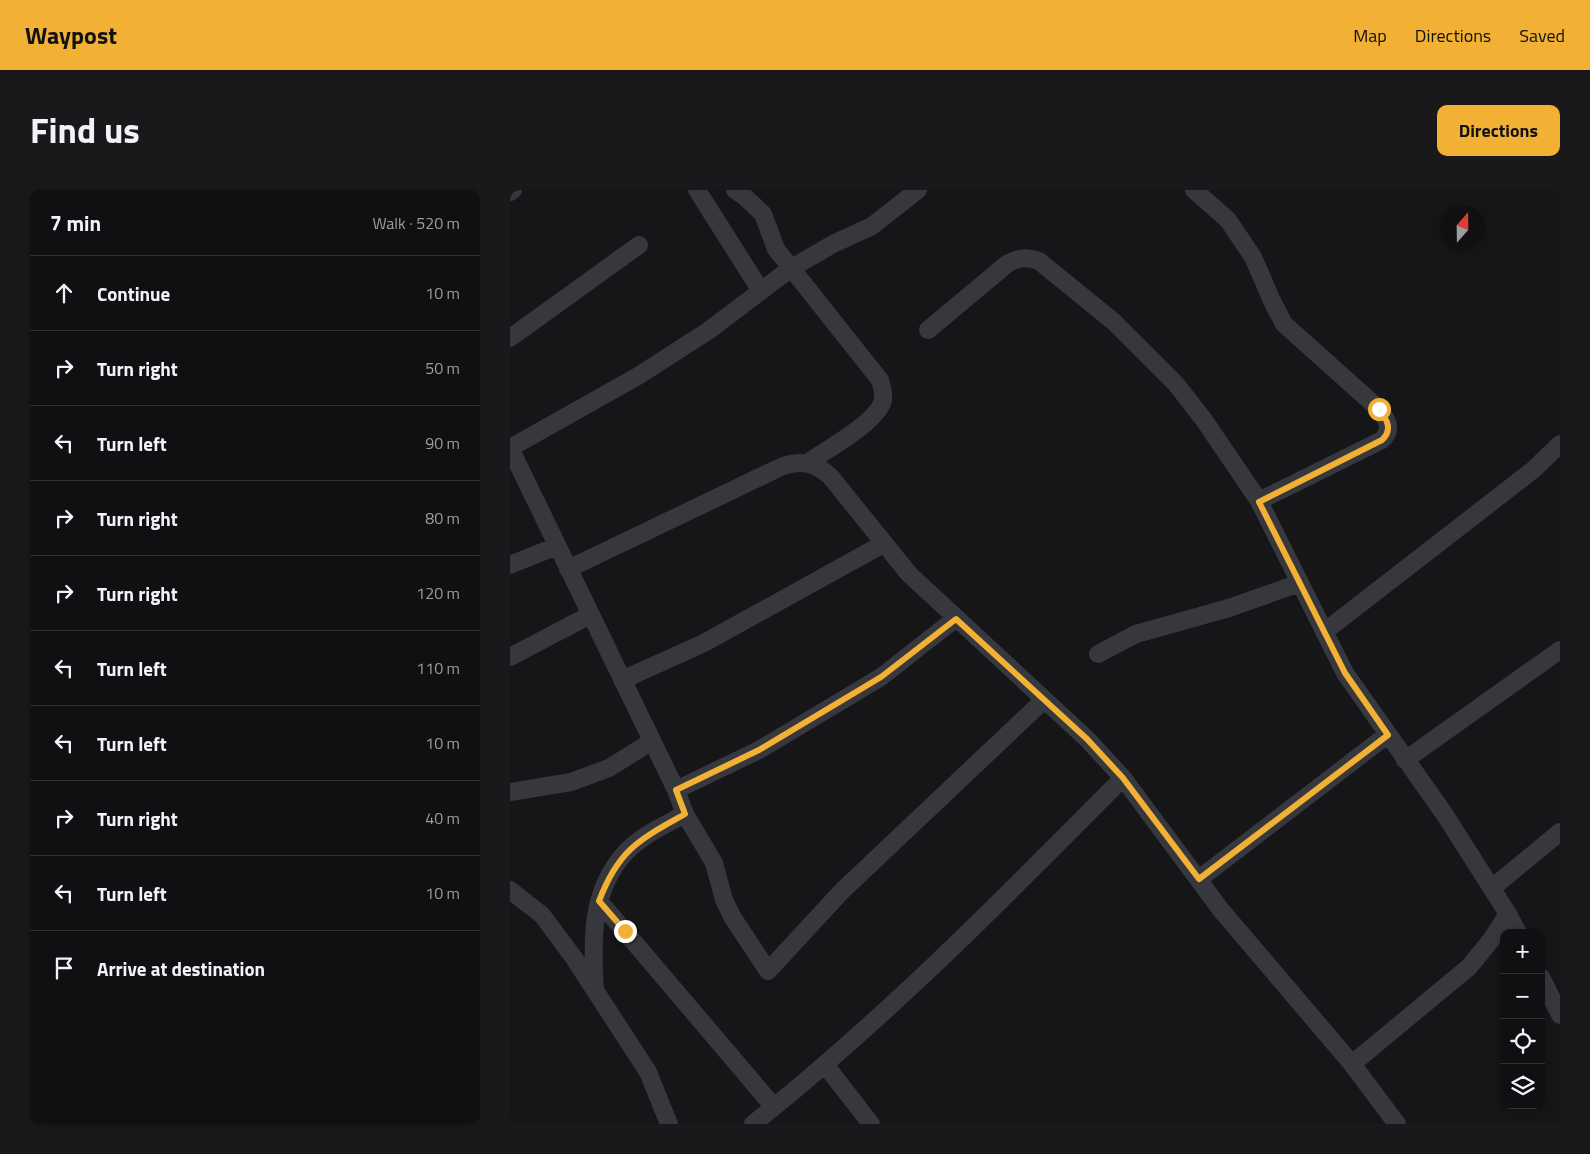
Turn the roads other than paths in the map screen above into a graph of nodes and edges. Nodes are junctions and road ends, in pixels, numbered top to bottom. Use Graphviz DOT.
graph roads {
  1 [pos="697,190"];
  2 [pos="734,190"];
  3 [pos="918,190"];
  4 [pos="1194,190"];
  5 [pos="639,244"];
  6 [pos="790,269"];
  7 [pos="761,291"];
  8 [pos="928,330"];
  9 [pos="510,338"];
  10 [pos="1560,444"];
  11 [pos="510,448"];
  12 [pos="807,463"];
  13 [pos="1259,502"];
  14 [pos="883,544"];
  15 [pos="556,546"];
  16 [pos="510,565"];
  17 [pos="568,569"];
  18 [pos="1300,583"];
  19 [pos="590,616"];
  20 [pos="956,619"];
  21 [pos="1324,632"];
  22 [pos="1560,650"];
  23 [pos="1098,654"];
  24 [pos="510,657"];
  25 [pos="622,680"];
  26 [pos="1044,700"];
  27 [pos="1388,735"];
  28 [pos="652,741"];
  29 [pos="1405,760"];
  30 [pos="1123,778"];
  31 [pos="676,790"];
  32 [pos="510,792"];
  33 [pos="685,814"];
  34 [pos="1560,832"];
  35 [pos="1199,879"];
  36 [pos="1492,888"];
  37 [pos="510,890"];
  38 [pos="599,901"];
  39 [pos="1508,914"];
  40 [pos="1516,929"];
  41 [pos="1545,985"];
  42 [pos="596,993"];
  43 [pos="1560,1016"];
  44 [pos="1352,1064"];
  45 [pos="826,1066"];
  46 [pos="774,1107"];
  47 [pos="669,1124"];
  48 [pos="753,1124"];
  49 [pos="871,1124"];
  50 [pos="1397,1124"];
  1 -- 7 [label="street"];
  2 -- 6 [label="street"];
  3 -- 6 [label="street"];
  4 -- 13 [label="street"];
  5 -- 9 [label="street"];
  6 -- 7 [label="street"];
  6 -- 12 [label="street"];
  7 -- 11 [label="street"];
  8 -- 13 [label="street"];
  10 -- 21 [label="street"];
  11 -- 15 [label="street"];
  12 -- 14 [label="street"];
  12 -- 17 [label="street"];
  13 -- 18 [label="street"];
  14 -- 20 [label="street"];
  14 -- 25 [label="street"];
  15 -- 16 [label="street"];
  15 -- 17 [label="street"];
  17 -- 19 [label="street"];
  18 -- 21 [label="street"];
  18 -- 23 [label="street"];
  19 -- 24 [label="street"];
  19 -- 25 [label="street"];
  20 -- 26 [label="street"];
  20 -- 31 [label="street"];
  21 -- 27 [label="street"];
  22 -- 29 [label="street"];
  25 -- 28 [label="street"];
  26 -- 30 [label="street"];
  26 -- 33 [label="street"];
  27 -- 29 [label="street"];
  27 -- 35 [label="street"];
  28 -- 31 [label="street"];
  28 -- 32 [label="street"];
  29 -- 36 [label="street"];
  30 -- 35 [label="street"];
  30 -- 45 [label="street"];
  31 -- 33 [label="street"];
  33 -- 38 [label="street"];
  34 -- 36 [label="street"];
  35 -- 44 [label="street"];
  36 -- 39 [label="street"];
  37 -- 42 [label="street"];
  38 -- 42 [label="street"];
  38 -- 46 [label="street"];
  39 -- 40 [label="street"];
  39 -- 44 [label="street"];
  41 -- 43 [label="street"];
  42 -- 47 [label="street"];
  44 -- 50 [label="street"];
  45 -- 46 [label="street"];
  45 -- 49 [label="street"];
  46 -- 48 [label="street"];
}
